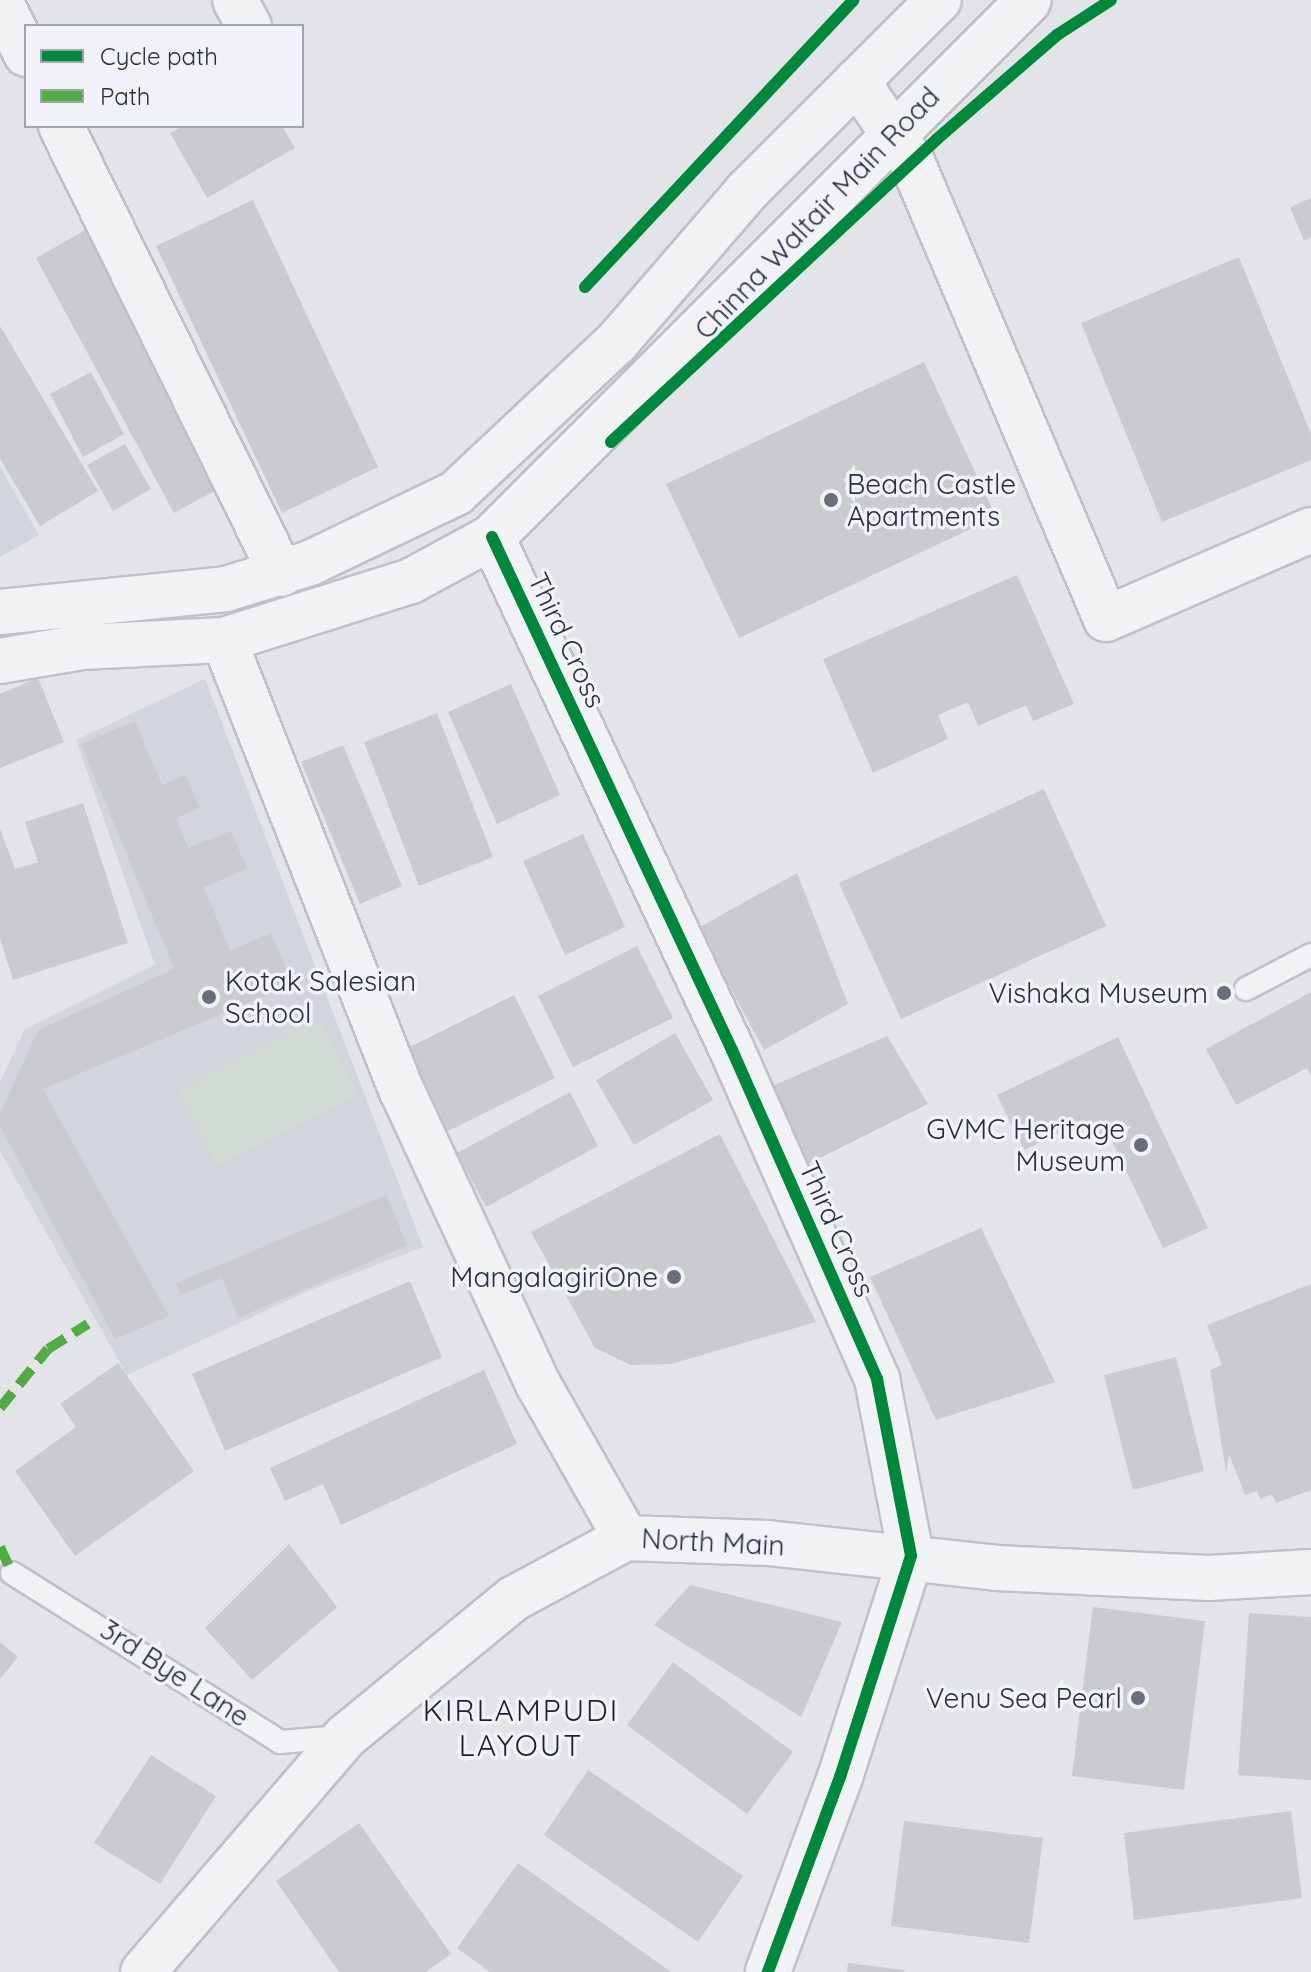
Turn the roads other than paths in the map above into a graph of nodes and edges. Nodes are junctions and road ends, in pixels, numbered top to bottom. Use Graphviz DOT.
graph roads {
  1 [pos="235,0"];
  2 [pos="939,0"];
  3 [pos="1029,0"];
  4 [pos="0,1"];
  5 [pos="248,24"];
  6 [pos="24,50"];
  7 [pos="857,81"];
  8 [pos="62,128"];
  9 [pos="896,134"];
  10 [pos="1311,530"];
  11 [pos="492,537"];
  12 [pos="281,574"];
  13 [pos="0,612"];
  14 [pos="224,640"];
  15 [pos="0,661"];
  16 [pos="1311,955"];
  17 [pos="1246,989"];
  18 [pos="626,1538"];
  19 [pos="911,1556"];
  20 [pos="1311,1572"];
  21 [pos="12,1573"];
  22 [pos="345,1737"];
  23 [pos="143,1972"];
  24 [pos="768,1972"];
  1 -- 5 [label="street"];
  2 -- 7 [label="street, Chinna Waltair Main Road"];
  3 -- 9 [label="street, Chinna Waltair Main Road"];
  4 -- 6 [label="street"];
  7 -- 9 [label="street"];
  7 -- 12 [label="street, Chinna Waltair Main Road"];
  8 -- 12 [label="street"];
  9 -- 10 [label="street"];
  9 -- 11 [label="street, Chinna Waltair Main Road"];
  11 -- 14 [label="street, Chinna Waltair Main Road"];
  11 -- 19 [label="street, Third Cross"];
  12 -- 13 [label="street, Chinna Waltair Main Road"];
  14 -- 15 [label="street, Chinna Waltair Main Road"];
  14 -- 18 [label="street"];
  16 -- 17 [label="lane"];
  18 -- 19 [label="street, North Main"];
  18 -- 22 [label="street, North Main"];
  19 -- 20 [label="street, North Main"];
  19 -- 24 [label="street, Third Cross"];
  21 -- 22 [label="lane, 3rd Bye Lane"];
  22 -- 23 [label="street, North Main"];
}
